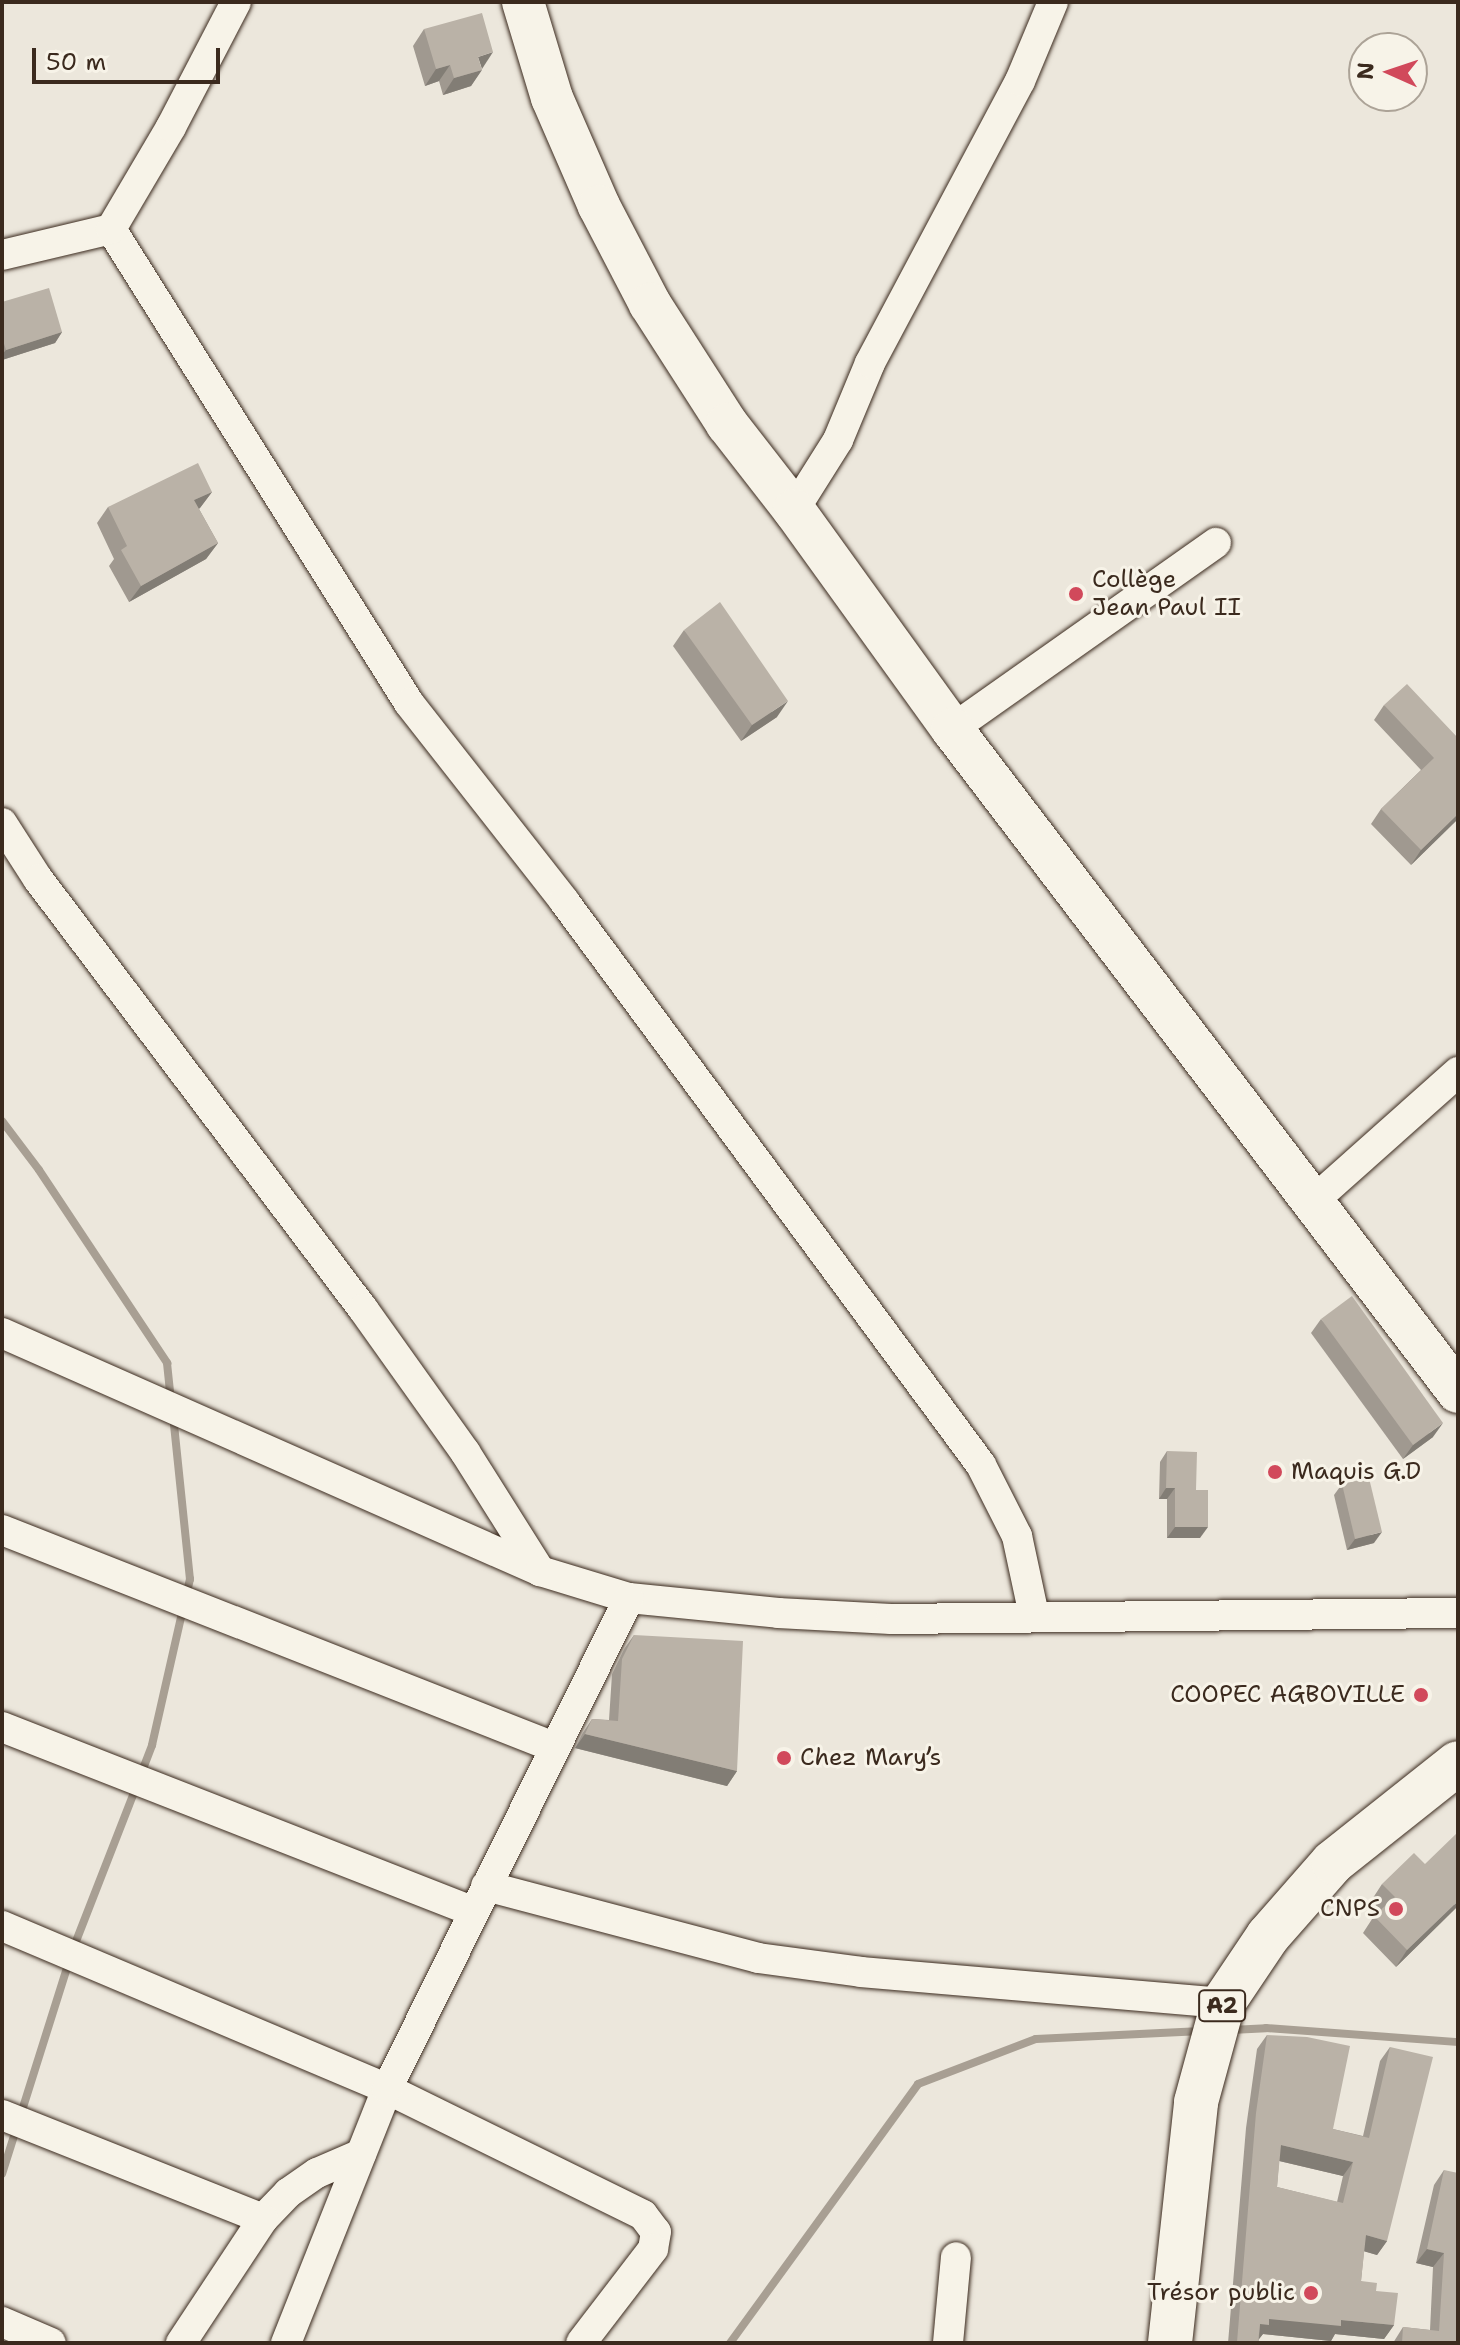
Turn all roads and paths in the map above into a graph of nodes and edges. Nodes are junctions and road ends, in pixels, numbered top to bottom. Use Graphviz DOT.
graph roads {
  1 [pos="236,2"];
  2 [pos="523,2"];
  3 [pos="1053,2"];
  4 [pos="111,229"];
  5 [pos="2,255"];
  6 [pos="794,510"];
  7 [pos="1216,543"];
  8 [pos="952,729"];
  9 [pos="2,823"];
  10 [pos="1458,1072"];
  11 [pos="1311,1203"];
  12 [pos="4,1340"];
  13 [pos="1458,1392"];
  14 [pos="2,1530"];
  15 [pos="540,1571"];
  16 [pos="629,1598"];
  17 [pos="1458,1613"];
  18 [pos="1034,1615"];
  19 [pos="2,1727"];
  20 [pos="554,1747"];
  21 [pos="1458,1763"];
  22 [pos="479,1898"];
  23 [pos="2,1926"];
  24 [pos="1223,2003"];
  25 [pos="387,2089"];
  26 [pos="2,2115"];
  27 [pos="361,2154"];
  28 [pos="263,2219"];
  29 [pos="956,2257"];
  30 [pos="2,2322"];
  31 [pos="51,2343"];
  32 [pos="181,2343"];
  33 [pos="286,2343"];
  34 [pos="581,2343"];
  35 [pos="948,2343"];
  36 [pos="1170,2343"];
  1 -- 4 [label="street"];
  2 -- 6 [label="main road"];
  3 -- 6 [label="street"];
  4 -- 5 [label="street"];
  4 -- 18 [label="street"];
  6 -- 8 [label="main road"];
  7 -- 8 [label="street"];
  8 -- 11 [label="main road"];
  9 -- 15 [label="street"];
  10 -- 11 [label="street"];
  11 -- 13 [label="main road"];
  12 -- 15 [label="street"];
  14 -- 20 [label="street"];
  15 -- 16 [label="street"];
  16 -- 18 [label="street"];
  16 -- 20 [label="street"];
  17 -- 18 [label="street"];
  19 -- 22 [label="street"];
  20 -- 22 [label="street"];
  21 -- 24 [label="main road, A2"];
  22 -- 24 [label="street"];
  22 -- 25 [label="street"];
  23 -- 25 [label="street"];
  24 -- 36 [label="main road, A2"];
  25 -- 27 [label="street"];
  25 -- 34 [label="street"];
  26 -- 28 [label="street"];
  27 -- 28 [label="street"];
  27 -- 33 [label="street"];
  28 -- 32 [label="street"];
  29 -- 35 [label="street"];
  30 -- 31 [label="street"];
}
